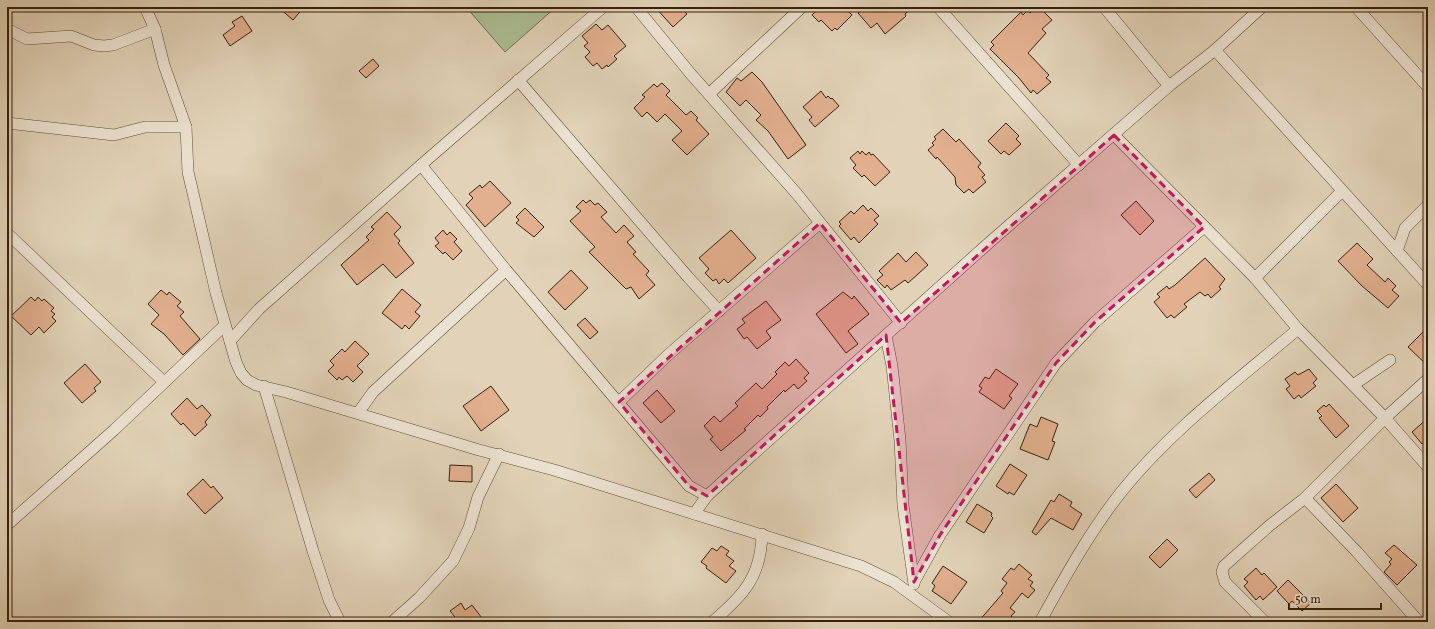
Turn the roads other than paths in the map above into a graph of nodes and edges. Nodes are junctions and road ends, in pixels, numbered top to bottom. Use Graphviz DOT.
graph roads {
  1 [pos="146,7"];
  2 [pos="603,7"];
  3 [pos="636,7"];
  4 [pos="802,7"];
  5 [pos="938,7"];
  6 [pos="1104,7"];
  7 [pos="1262,7"];
  8 [pos="1356,7"];
  9 [pos="7,29"];
  10 [pos="155,29"];
  11 [pos="1215,50"];
  12 [pos="518,80"];
  13 [pos="1169,86"];
  14 [pos="1428,87"];
  15 [pos="709,94"];
  16 [pos="7,123"];
  17 [pos="186,127"];
  18 [pos="1114,135"];
  19 [pos="421,165"];
  20 [pos="1079,165"];
  21 [pos="1342,191"];
  22 [pos="1428,205"];
  23 [pos="820,223"];
  24 [pos="1204,227"];
  25 [pos="7,233"];
  26 [pos="1397,251"];
  27 [pos="506,270"];
  28 [pos="1255,278"];
  29 [pos="1428,285"];
  30 [pos="719,311"];
  31 [pos="901,323"];
  32 [pos="225,324"];
  33 [pos="1298,329"];
  34 [pos="886,336"];
  35 [pos="230,341"];
  36 [pos="1390,360"];
  37 [pos="1428,379"];
  38 [pos="164,382"];
  39 [pos="1353,385"];
  40 [pos="264,386"];
  41 [pos="619,402"];
  42 [pos="358,413"];
  43 [pos="1385,418"];
  44 [pos="499,454"];
  45 [pos="1428,467"];
  46 [pos="707,496"];
  47 [pos="1305,498"];
  48 [pos="694,514"];
  49 [pos="7,525"];
  50 [pos="762,534"];
  51 [pos="914,582"];
  52 [pos="909,593"];
  53 [pos="340,622"];
  54 [pos="392,622"];
  55 [pos="712,622"];
  56 [pos="949,622"];
  57 [pos="1040,622"];
  58 [pos="1265,622"];
  59 [pos="1419,622"];
  1 -- 10 [label="street"];
  2 -- 12 [label="street"];
  3 -- 15 [label="street"];
  4 -- 15 [label="street"];
  5 -- 20 [label="street"];
  6 -- 13 [label="street"];
  7 -- 11 [label="street"];
  8 -- 14 [label="street"];
  9 -- 10 [label="street"];
  10 -- 17 [label="street"];
  11 -- 13 [label="street"];
  11 -- 21 [label="street"];
  12 -- 19 [label="street"];
  12 -- 30 [label="street"];
  13 -- 18 [label="street"];
  15 -- 23 [label="street"];
  16 -- 17 [label="street"];
  17 -- 32 [label="street"];
  18 -- 20 [label="street"];
  18 -- 24 [label="street"];
  19 -- 27 [label="street"];
  19 -- 35 [label="street"];
  20 -- 31 [label="street"];
  21 -- 26 [label="street"];
  21 -- 28 [label="street"];
  22 -- 26 [label="street"];
  23 -- 30 [label="street"];
  23 -- 31 [label="street"];
  24 -- 28 [label="street"];
  24 -- 51 [label="street"];
  25 -- 38 [label="street"];
  26 -- 29 [label="street"];
  27 -- 41 [label="street"];
  27 -- 42 [label="street"];
  28 -- 33 [label="street"];
  30 -- 41 [label="street"];
  31 -- 34 [label="street"];
  32 -- 35 [label="street"];
  32 -- 38 [label="street"];
  33 -- 39 [label="street"];
  33 -- 57 [label="street"];
  34 -- 46 [label="street"];
  34 -- 51 [label="street"];
  35 -- 40 [label="street"];
  36 -- 39 [label="street"];
  37 -- 43 [label="street"];
  38 -- 49 [label="street"];
  39 -- 43 [label="street"];
  40 -- 42 [label="street"];
  40 -- 53 [label="street"];
  41 -- 46 [label="street"];
  42 -- 44 [label="street"];
  43 -- 45 [label="street"];
  43 -- 47 [label="street"];
  44 -- 48 [label="street"];
  44 -- 54 [label="street"];
  46 -- 48 [label="street"];
  47 -- 58 [label="street"];
  47 -- 59 [label="street"];
  48 -- 50 [label="street"];
  50 -- 52 [label="street"];
  50 -- 55 [label="street"];
  51 -- 52 [label="street"];
  52 -- 56 [label="street"];
}
